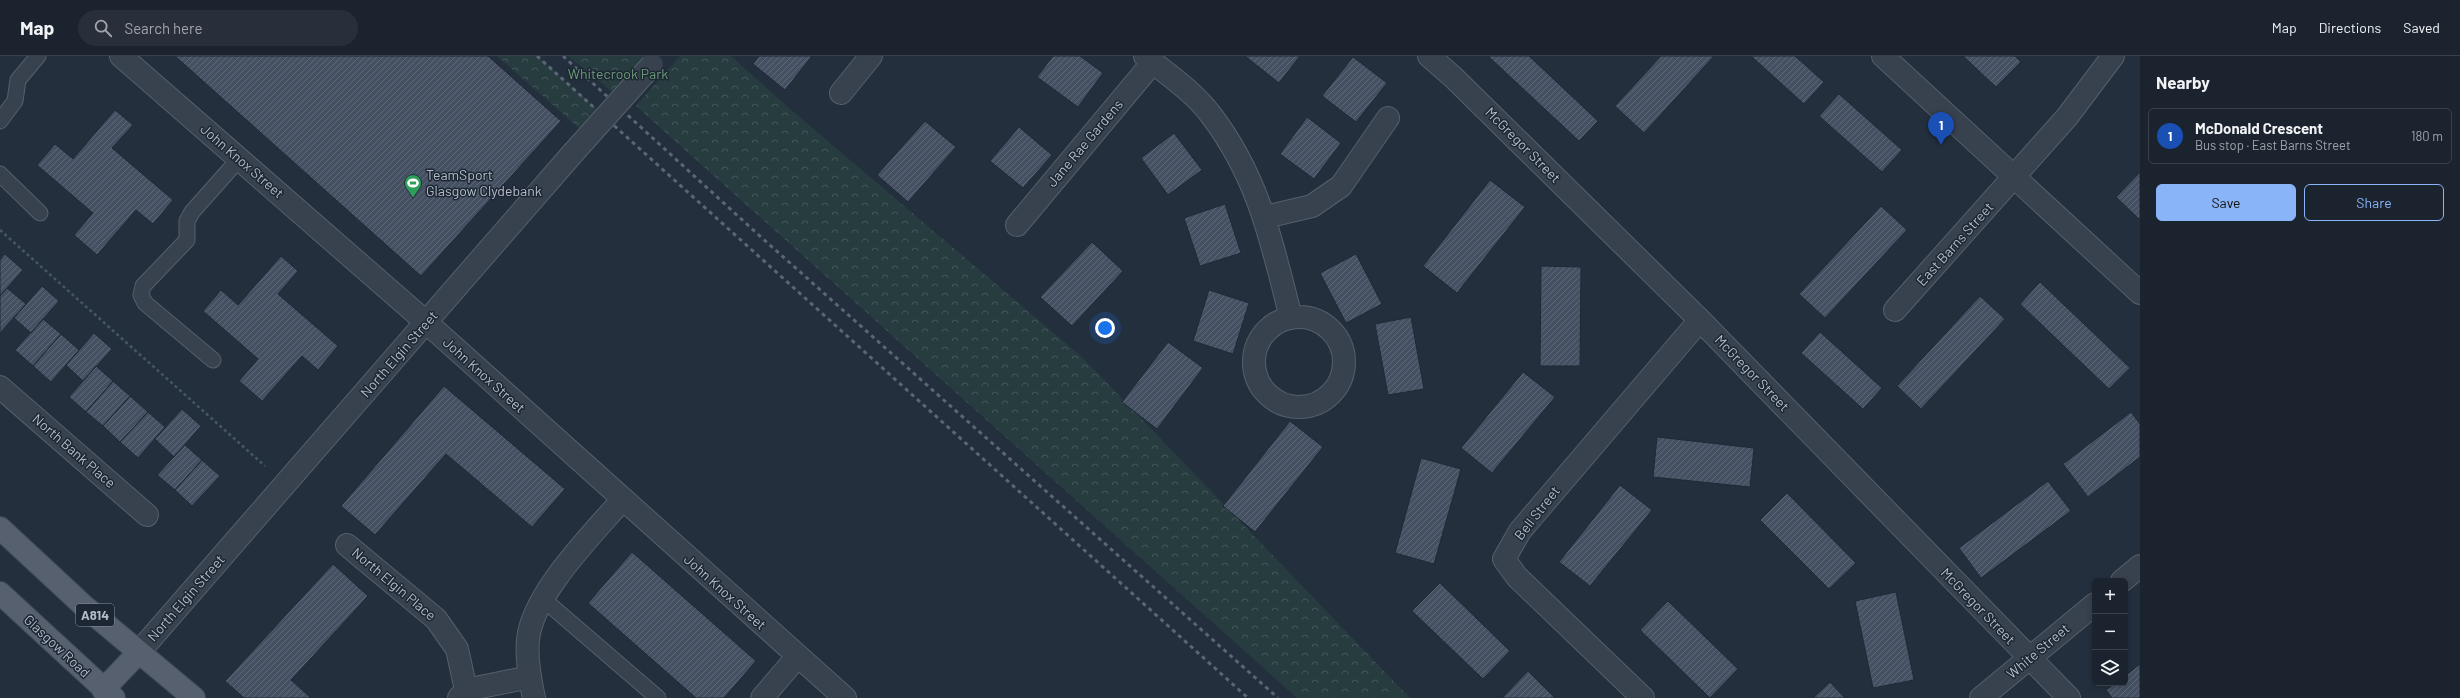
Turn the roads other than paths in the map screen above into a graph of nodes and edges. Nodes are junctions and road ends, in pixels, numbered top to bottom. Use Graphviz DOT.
graph roads {
  1 [pos="38,56"];
  2 [pos="121,56"];
  3 [pos="871,56"];
  4 [pos="1429,56"];
  5 [pos="1883,56"];
  6 [pos="2113,56"];
  7 [pos="1149,59"];
  8 [pos="655,61"];
  9 [pos="841,93"];
  10 [pos="1388,118"];
  11 [pos="0,122"];
  12 [pos="239,159"];
  13 [pos="0,174"];
  14 [pos="2015,179"];
  15 [pos="40,214"];
  16 [pos="1265,217"];
  17 [pos="1017,225"];
  18 [pos="2140,293"];
  19 [pos="1895,310"];
  20 [pos="1291,318"];
  21 [pos="1700,320"];
  22 [pos="427,323"];
  23 [pos="213,360"];
  24 [pos="0,387"];
  25 [pos="622,500"];
  26 [pos="147,515"];
  27 [pos="0,528"];
  28 [pos="347,545"];
  29 [pos="2140,566"];
  30 [pos="2126,578"];
  31 [pos="0,593"];
  32 [pos="543,599"];
  33 [pos="2092,607"];
  34 [pos="139,652"];
  35 [pos="797,657"];
  36 [pos="2030,659"];
  37 [pos="532,688"];
  38 [pos="462,694"];
  39 [pos="105,695"];
  40 [pos="194,698"];
  41 [pos="658,698"];
  42 [pos="762,698"];
  43 [pos="845,698"];
  44 [pos="1643,698"];
  45 [pos="1981,698"];
  46 [pos="2069,698"];
  1 -- 11 [label="lane"];
  2 -- 12 [label="street, John Knox Street"];
  3 -- 9 [label="street"];
  4 -- 21 [label="street, McGregor Street"];
  5 -- 14 [label="street"];
  6 -- 14 [label="street, East Barns Street"];
  7 -- 16 [label="street, Jane Rae Gardens"];
  7 -- 17 [label="street, Jane Rae Gardens"];
  8 -- 22 [label="street, North Elgin Street, bridge"];
  10 -- 16 [label="street"];
  12 -- 22 [label="street, John Knox Street"];
  12 -- 23 [label="lane"];
  13 -- 15 [label="lane"];
  14 -- 18 [label="street"];
  14 -- 19 [label="street, East Barns Street"];
  16 -- 20 [label="street, Jane Rae Gardens"];
  20 -- 20 [label="street"];
  21 -- 36 [label="street, McGregor Street"];
  21 -- 44 [label="street, Bell Street"];
  22 -- 25 [label="street, John Knox Street"];
  22 -- 34 [label="street, North Elgin Street"];
  24 -- 26 [label="street, North Bank Place"];
  25 -- 32 [label="street, North Elgin Place"];
  25 -- 35 [label="street, John Knox Street"];
  27 -- 34 [label="main road, A814"];
  28 -- 38 [label="street, North Elgin Place"];
  29 -- 30 [label="street"];
  31 -- 39 [label="main road, Glasgow Road"];
  32 -- 37 [label="street, North Elgin Place"];
  32 -- 41 [label="lane"];
  33 -- 36 [label="street, White Street"];
  34 -- 39 [label="main road"];
  34 -- 40 [label="main road, A814"];
  35 -- 42 [label="street"];
  35 -- 43 [label="street, John Knox Street"];
  36 -- 45 [label="street, White Street"];
  36 -- 46 [label="street, McGregor Street"];
  37 -- 38 [label="street, North Elgin Place"];
}
